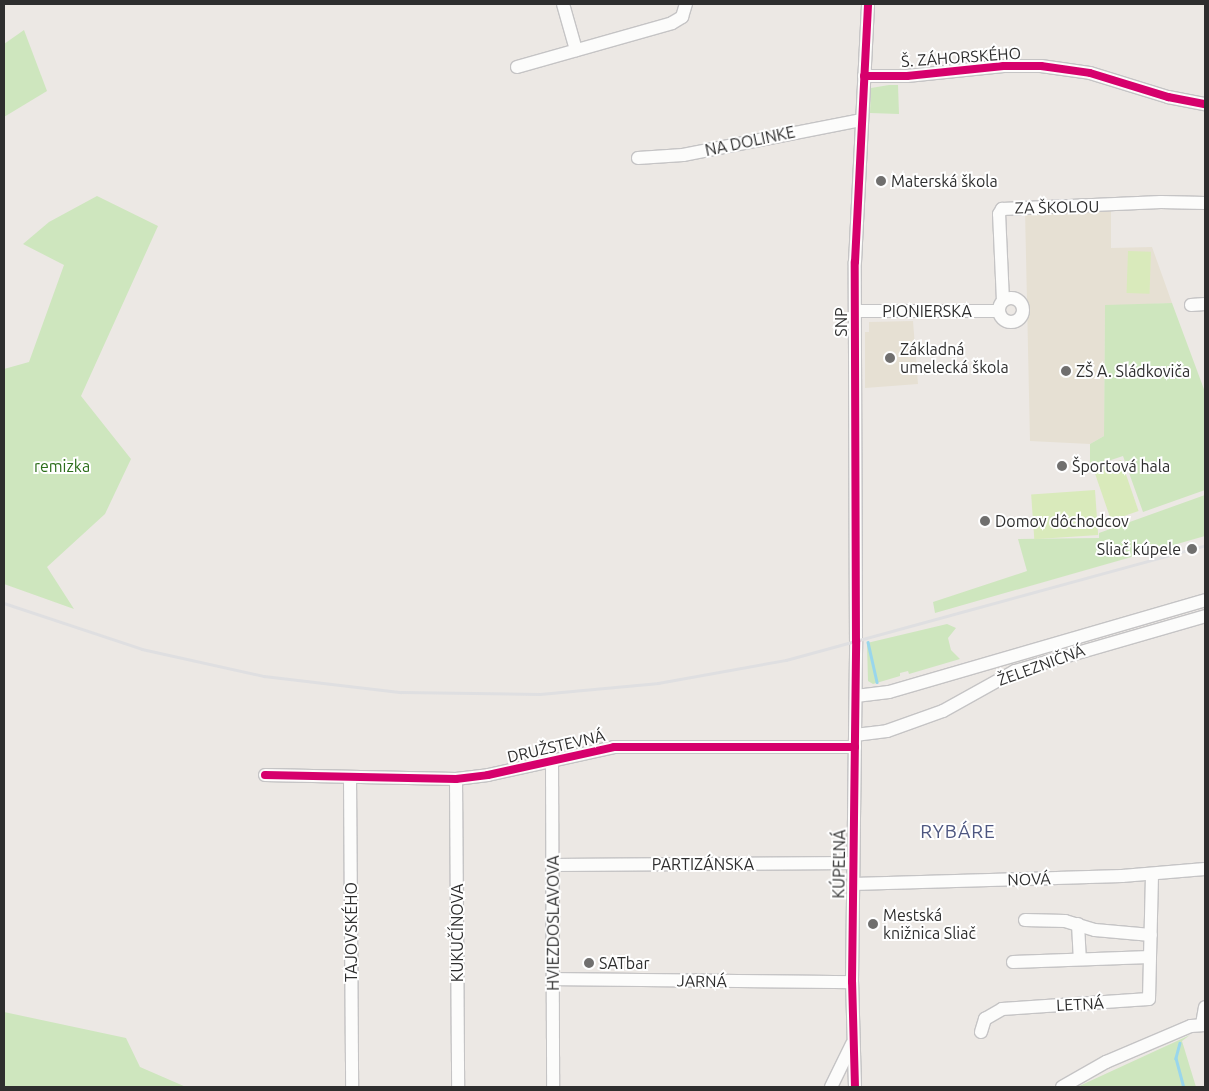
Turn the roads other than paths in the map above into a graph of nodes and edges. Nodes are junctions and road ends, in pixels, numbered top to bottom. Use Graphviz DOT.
graph roads {
  1 [pos="563,4"];
  2 [pos="686,4"];
  3 [pos="868,4"];
  4 [pos="576,50"];
  5 [pos="517,67"];
  6 [pos="864,76"];
  7 [pos="1205,104"];
  8 [pos="861,120"];
  9 [pos="638,158"];
  10 [pos="1205,203"];
  11 [pos="1002,304"];
  12 [pos="1205,304"];
  13 [pos="1191,305"];
  14 [pos="855,311"];
  15 [pos="1205,600"];
  16 [pos="1205,616"];
  17 [pos="856,641"];
  18 [pos="856,696"];
  19 [pos="855,741"];
  20 [pos="552,759"];
  21 [pos="265,774"];
  22 [pos="350,777"];
  23 [pos="456,779"];
  24 [pos="853,863"];
  25 [pos="553,865"];
  26 [pos="1205,869"];
  27 [pos="1152,874"];
  28 [pos="853,884"];
  29 [pos="1025,920"];
  30 [pos="1078,924"];
  31 [pos="1151,936"];
  32 [pos="1150,957"];
  33 [pos="1080,959"];
  34 [pos="1013,962"];
  35 [pos="552,979"];
  36 [pos="852,982"];
  37 [pos="1205,1007"];
  38 [pos="1204,1025"];
  39 [pos="980,1032"];
  40 [pos="852,1044"];
  41 [pos="352,1087"];
  42 [pos="458,1087"];
  43 [pos="553,1087"];
  44 [pos="832,1087"];
  45 [pos="855,1087"];
  46 [pos="1062,1087"];
  1 -- 4 [label="street"];
  2 -- 4 [label="street"];
  3 -- 6 [label="street, SNP"];
  4 -- 5 [label="street"];
  6 -- 7 [label="street, Š. ZÁHORSKÉHO"];
  6 -- 8 [label="street, SNP"];
  8 -- 9 [label="street, NA DOLINKE"];
  8 -- 14 [label="street, SNP"];
  10 -- 11 [label="street, ZA ŠKOLOU"];
  11 -- 11 [label="street, PIONIERSKA"];
  11 -- 14 [label="street, PIONIERSKA"];
  12 -- 13 [label="street"];
  14 -- 17 [label="street, SNP"];
  15 -- 18 [label="street, ŽELEZNIČNÁ"];
  16 -- 19 [label="street, ŽELEZNIČNÁ"];
  17 -- 18 [label="street, KÚPEĽNÁ"];
  18 -- 19 [label="street, KÚPEĽNÁ"];
  19 -- 20 [label="street, DRUŽSTEVNÁ"];
  19 -- 24 [label="street, KÚPEĽNÁ"];
  20 -- 23 [label="street, DRUŽSTEVNÁ"];
  20 -- 25 [label="street, HVIEZDOSLAVOVA"];
  21 -- 22 [label="street, DRUŽSTEVNÁ"];
  22 -- 23 [label="street, DRUŽSTEVNÁ"];
  22 -- 41 [label="street, TAJOVSKÉHO"];
  23 -- 42 [label="street, KUKUČÍNOVA"];
  24 -- 25 [label="street, PARTIZÁNSKA"];
  24 -- 28 [label="street, KÚPEĽNÁ"];
  25 -- 35 [label="street, HVIEZDOSLAVOVA"];
  26 -- 27 [label="street, NOVÁ"];
  27 -- 28 [label="street, NOVÁ"];
  27 -- 31 [label="street"];
  28 -- 36 [label="street, KÚPEĽNÁ"];
  29 -- 30 [label="street"];
  30 -- 31 [label="street"];
  30 -- 33 [label="street"];
  31 -- 32 [label="street"];
  32 -- 33 [label="street"];
  32 -- 39 [label="street, LETNÁ"];
  33 -- 34 [label="street"];
  35 -- 36 [label="street, JARNÁ"];
  35 -- 43 [label="street, HVIEZDOSLAVOVA"];
  36 -- 40 [label="street, KÚPEĽNÁ"];
  37 -- 38 [label="street"];
  38 -- 46 [label="street"];
  40 -- 44 [label="street"];
  40 -- 45 [label="street, KÚPEĽNÁ"];
}
